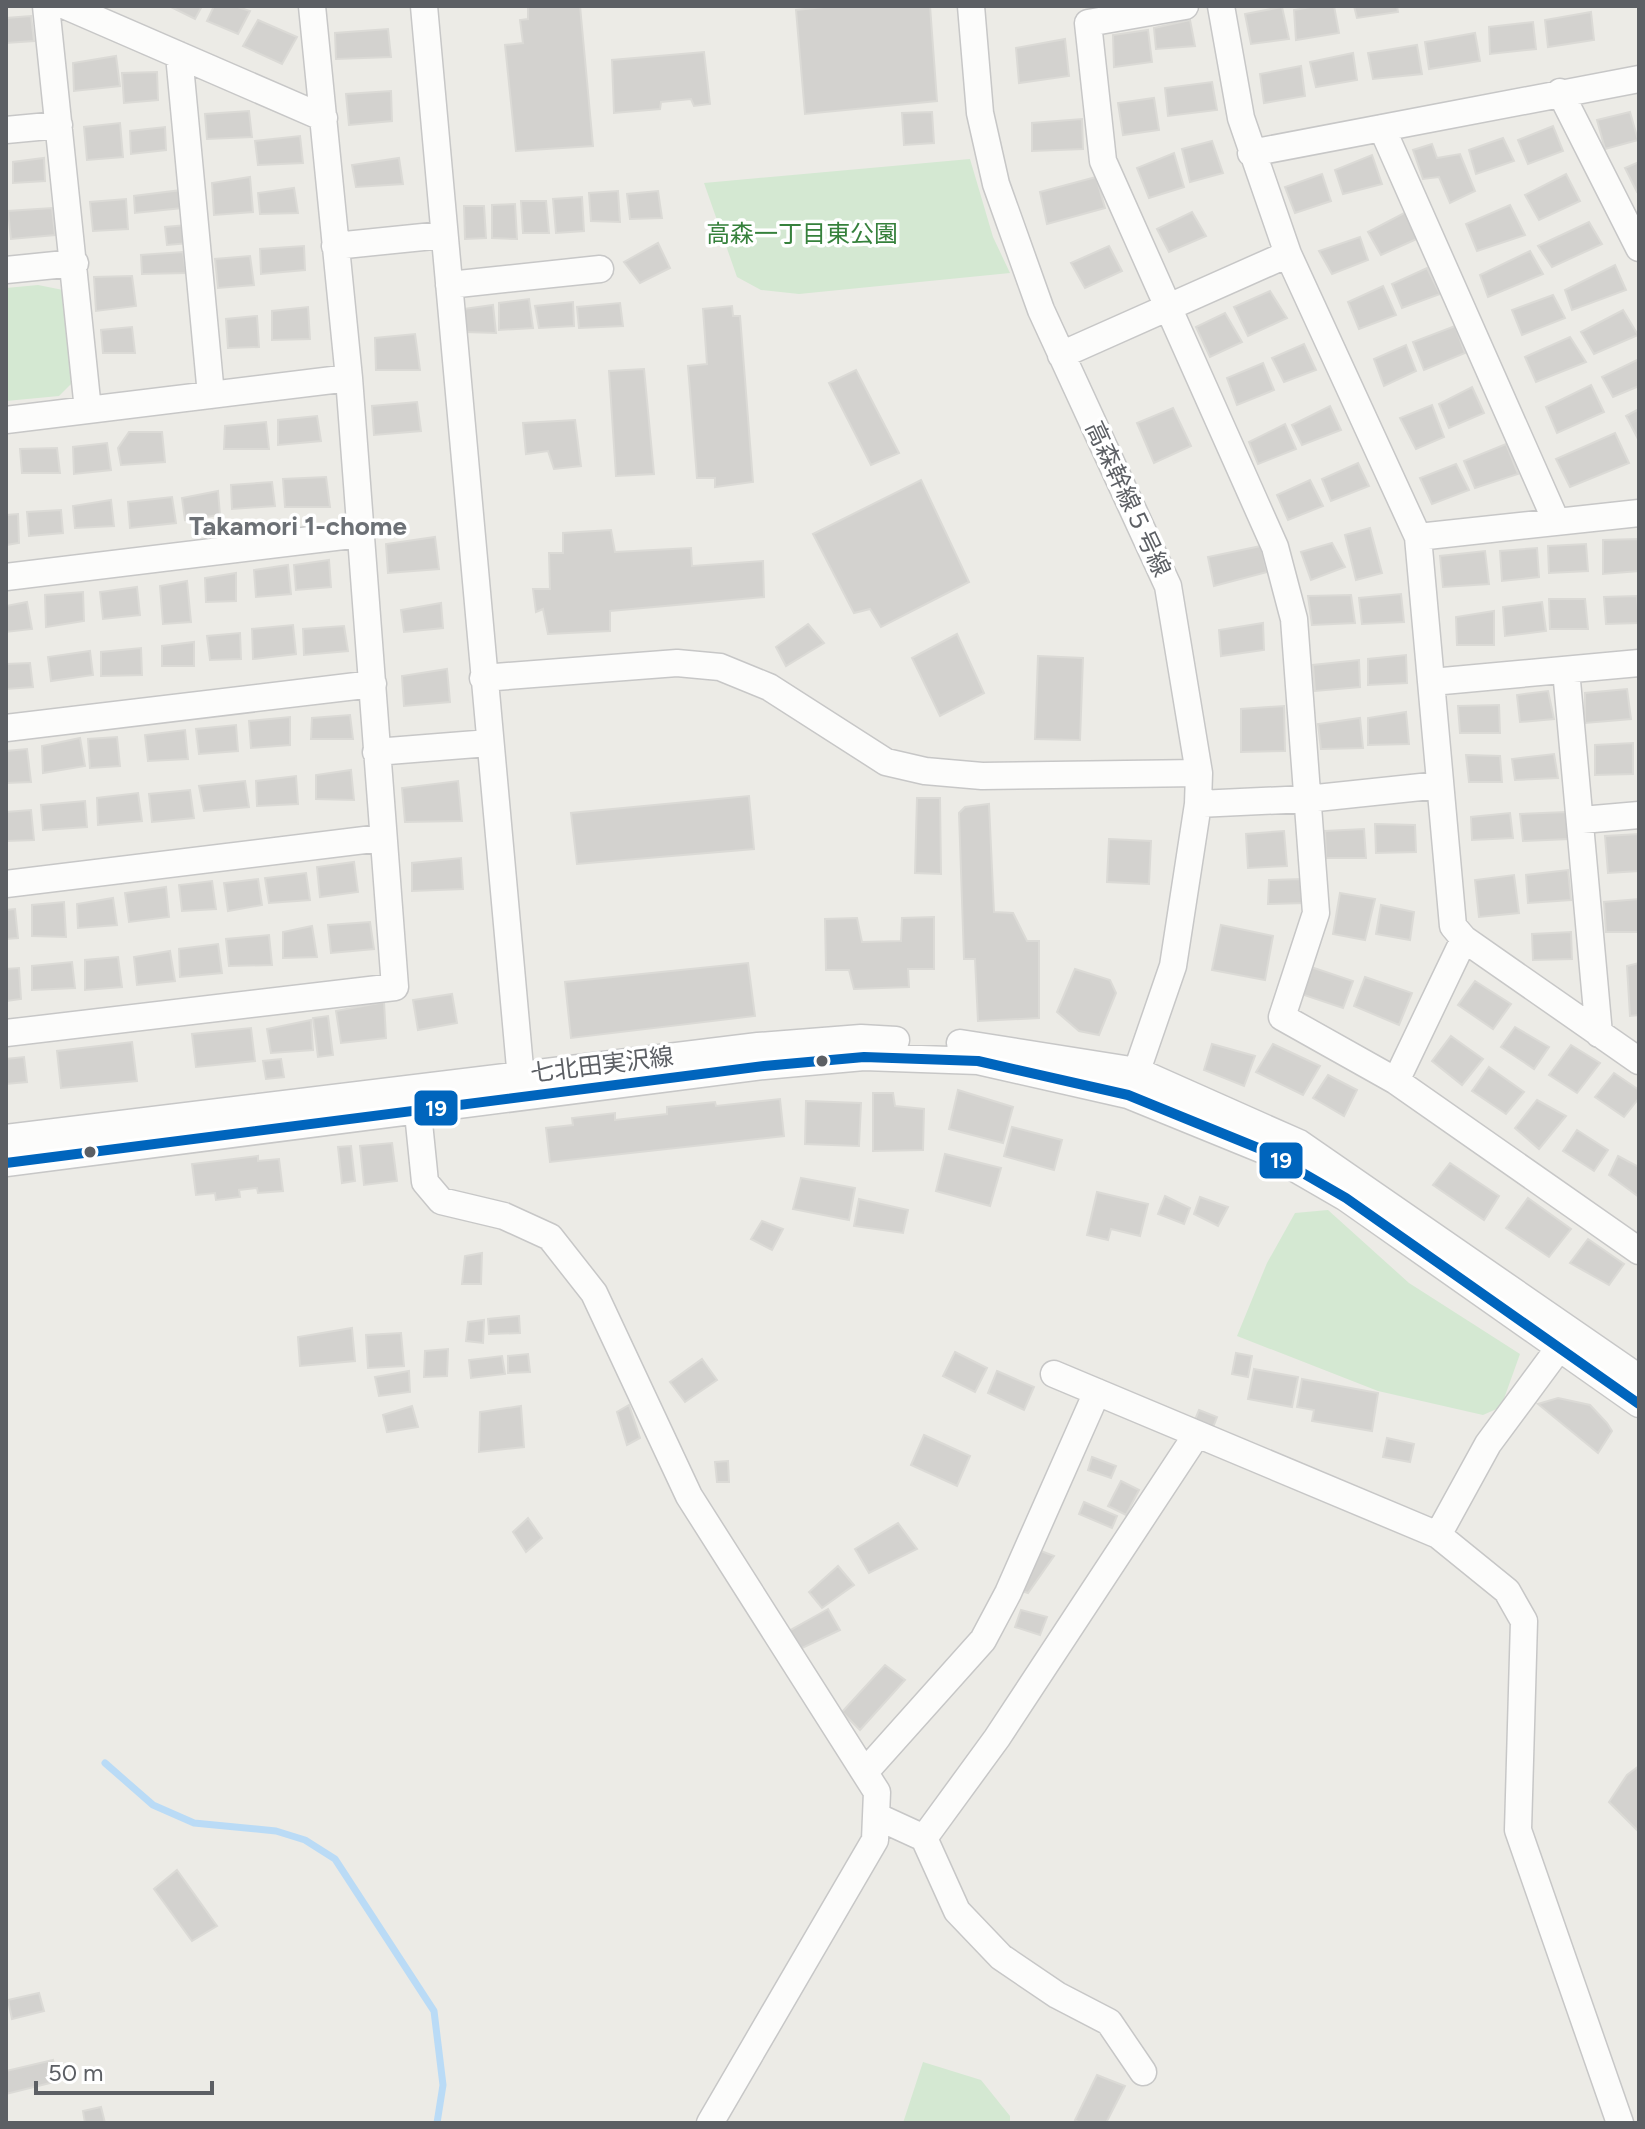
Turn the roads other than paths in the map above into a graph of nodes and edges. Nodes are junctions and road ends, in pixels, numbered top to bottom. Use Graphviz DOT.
graph roads {
  1 [pos="46,6"];
  2 [pos="66,6"];
  3 [pos="312,6"];
  4 [pos="424,6"];
  5 [pos="971,6"];
  6 [pos="1185,6"];
  7 [pos="1221,6"];
  8 [pos="179,55"];
  9 [pos="1639,79"];
  10 [pos="1560,92"];
  11 [pos="324,118"];
  12 [pos="59,125"];
  13 [pos="1382,128"];
  14 [pos="6,130"];
  15 [pos="1251,153"];
  16 [pos="443,235"];
  17 [pos="335,246"];
  18 [pos="1639,248"];
  19 [pos="1288,254"];
  20 [pos="75,263"];
  21 [pos="600,269"];
  22 [pos="6,270"];
  23 [pos="449,285"];
  24 [pos="1167,306"];
  25 [pos="1061,355"];
  26 [pos="349,378"];
  27 [pos="211,395"];
  28 [pos="88,410"];
  29 [pos="6,420"];
  30 [pos="1639,513"];
  31 [pos="1556,521"];
  32 [pos="360,534"];
  33 [pos="1418,537"];
  34 [pos="6,577"];
  35 [pos="1639,663"];
  36 [pos="1566,670"];
  37 [pos="483,678"];
  38 [pos="1432,682"];
  39 [pos="373,684"];
  40 [pos="6,728"];
  41 [pos="489,743"];
  42 [pos="376,752"];
  43 [pos="1199,773"];
  44 [pos="1440,785"];
  45 [pos="1307,799"];
  46 [pos="1198,804"];
  47 [pos="1639,815"];
  48 [pos="1582,820"];
  49 [pos="381,838"];
  50 [pos="6,884"];
  51 [pos="1464,939"];
  52 [pos="6,1033"];
  53 [pos="1599,1034"];
  54 [pos="1639,1061"];
  55 [pos="1396,1081"];
  56 [pos="1133,1083"];
  57 [pos="521,1087"];
  58 [pos="418,1113"];
  59 [pos="6,1138"];
  60 [pos="6,1163"];
  61 [pos="1639,1251"];
  62 [pos="1559,1348"];
  63 [pos="1054,1374"];
  64 [pos="1639,1378"];
  65 [pos="1097,1392"];
  66 [pos="1639,1404"];
  67 [pos="1197,1434"];
  68 [pos="1438,1535"];
  69 [pos="865,1772"];
  70 [pos="876,1816"];
  71 [pos="924,1838"];
  72 [pos="1143,2072"];
  73 [pos="710,2123"];
  74 [pos="1620,2123"];
  1 -- 12 [label="street"];
  2 -- 8 [label="street"];
  3 -- 11 [label="street"];
  4 -- 16 [label="street"];
  5 -- 25 [label="street, 高森幹線５号線"];
  6 -- 24 [label="street"];
  7 -- 15 [label="street"];
  8 -- 11 [label="street"];
  8 -- 27 [label="street"];
  9 -- 10 [label="street"];
  10 -- 13 [label="street"];
  10 -- 18 [label="street"];
  11 -- 17 [label="street"];
  12 -- 14 [label="street"];
  12 -- 20 [label="street"];
  13 -- 15 [label="street"];
  13 -- 31 [label="street"];
  15 -- 19 [label="street"];
  16 -- 17 [label="street"];
  16 -- 23 [label="street"];
  17 -- 26 [label="street"];
  19 -- 24 [label="street"];
  19 -- 33 [label="street"];
  20 -- 22 [label="street"];
  20 -- 28 [label="street"];
  21 -- 23 [label="street"];
  23 -- 37 [label="street"];
  24 -- 25 [label="street"];
  24 -- 45 [label="street"];
  25 -- 43 [label="street, 高森幹線５号線"];
  26 -- 27 [label="street"];
  26 -- 32 [label="street"];
  27 -- 28 [label="street"];
  28 -- 29 [label="street"];
  30 -- 31 [label="street"];
  31 -- 33 [label="street"];
  32 -- 34 [label="street"];
  32 -- 39 [label="street"];
  33 -- 38 [label="street"];
  35 -- 36 [label="street"];
  36 -- 38 [label="street"];
  36 -- 48 [label="street"];
  37 -- 41 [label="street"];
  37 -- 43 [label="street"];
  38 -- 44 [label="street"];
  39 -- 40 [label="street"];
  39 -- 42 [label="street"];
  41 -- 42 [label="street"];
  41 -- 57 [label="street"];
  42 -- 49 [label="street"];
  43 -- 46 [label="street, 高森幹線５号線"];
  44 -- 45 [label="street"];
  44 -- 51 [label="street"];
  45 -- 46 [label="street"];
  45 -- 55 [label="street"];
  46 -- 56 [label="street, 高森幹線５号線"];
  47 -- 48 [label="street"];
  48 -- 53 [label="street"];
  49 -- 50 [label="street"];
  49 -- 52 [label="street"];
  51 -- 53 [label="street"];
  51 -- 55 [label="street"];
  53 -- 54 [label="street"];
  55 -- 61 [label="street"];
  56 -- 57 [label="street, 七北田実沢線"];
  56 -- 62 [label="street"];
  56 -- 64 [label="street, 七北田実沢線"];
  57 -- 58 [label="street"];
  57 -- 59 [label="street, 七北田実沢線"];
  58 -- 60 [label="street"];
  58 -- 69 [label="street"];
  62 -- 66 [label="street"];
  62 -- 68 [label="street"];
  63 -- 65 [label="street"];
  65 -- 67 [label="street"];
  65 -- 69 [label="street"];
  67 -- 68 [label="street"];
  67 -- 71 [label="street"];
  68 -- 74 [label="street"];
  69 -- 70 [label="street"];
  70 -- 71 [label="street"];
  70 -- 73 [label="street"];
  71 -- 72 [label="street"];
}
